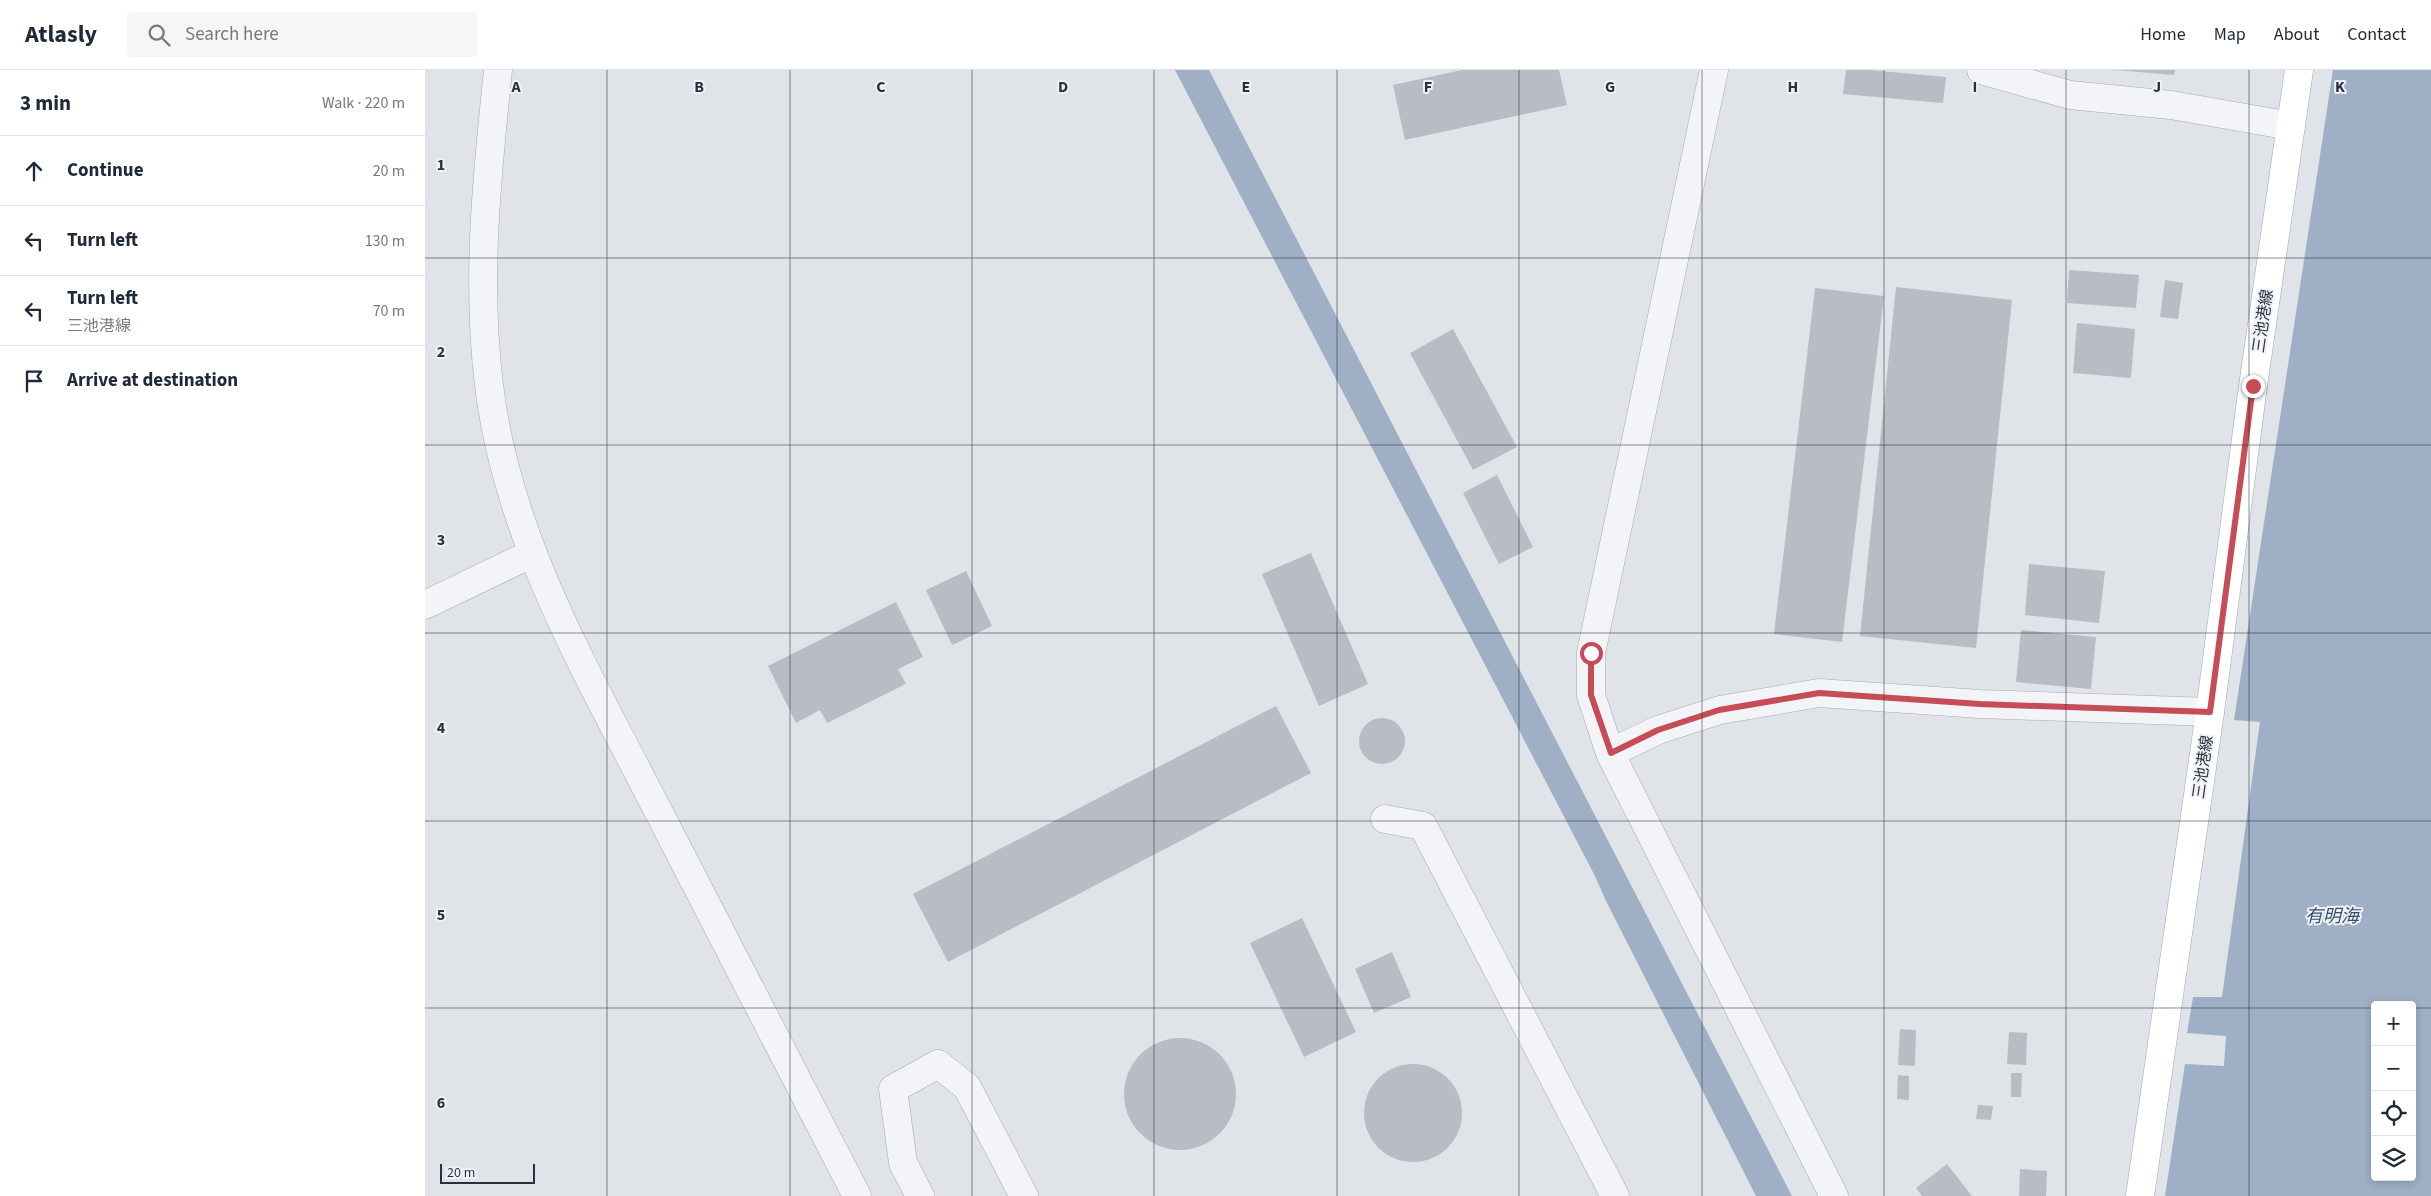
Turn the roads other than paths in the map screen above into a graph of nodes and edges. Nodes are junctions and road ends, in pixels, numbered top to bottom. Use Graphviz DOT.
graph roads {
  1 [pos="498,70"];
  2 [pos="1714,70"];
  3 [pos="1981,70"];
  4 [pos="2299,70"];
  5 [pos="2291,126"];
  6 [pos="533,553"];
  7 [pos="425,605"];
  8 [pos="2210,712"];
  9 [pos="1611,753"];
  10 [pos="1385,819"];
  11 [pos="857,1196"];
  12 [pos="920,1196"];
  13 [pos="1024,1196"];
  14 [pos="1615,1196"];
  15 [pos="1834,1196"];
  16 [pos="2140,1196"];
  1 -- 6 [label="street"];
  2 -- 9 [label="street"];
  3 -- 5 [label="street"];
  4 -- 5 [label="main road, 三池港線"];
  5 -- 8 [label="main road, 三池港線"];
  6 -- 7 [label="street"];
  6 -- 11 [label="street"];
  8 -- 9 [label="street"];
  8 -- 16 [label="main road, 三池港線"];
  9 -- 15 [label="street"];
  10 -- 14 [label="street"];
  12 -- 13 [label="street"];
}
